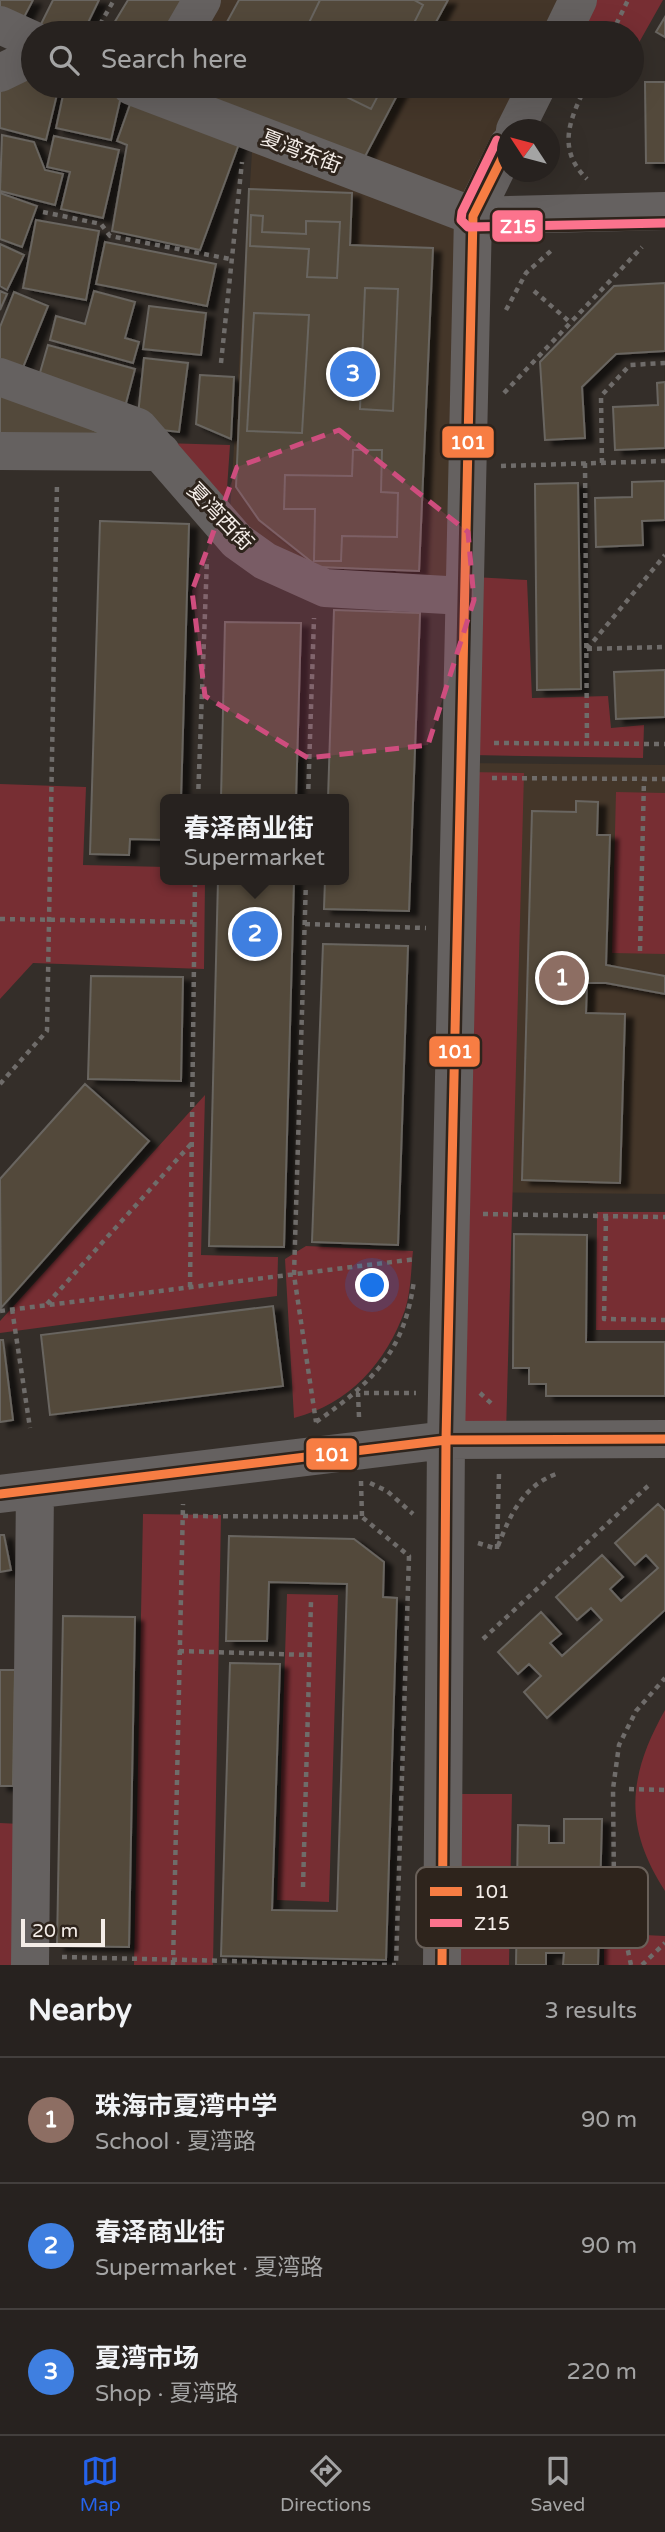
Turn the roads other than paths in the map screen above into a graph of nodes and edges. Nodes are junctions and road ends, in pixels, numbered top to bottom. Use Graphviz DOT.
graph roads {
  1 [pos="202,0"];
  2 [pos="578,0"];
  3 [pos="190,21"];
  4 [pos="568,21"];
  5 [pos="0,25"];
  6 [pos="21,35"];
  7 [pos="21,63"];
  8 [pos="0,73"];
  9 [pos="168,98"];
  10 [pos="531,98"];
  11 [pos="520,119"];
  12 [pos="497,167"];
  13 [pos="665,211"];
  14 [pos="473,216"];
  15 [pos="0,377"];
  16 [pos="0,451"];
  17 [pos="161,452"];
  18 [pos="464,596"];
  19 [pos="665,1439"];
  20 [pos="446,1440"];
  21 [pos="18,1492"];
  22 [pos="443,1867"];
  23 [pos="30,1961"];
  1 -- 3 [label="street"];
  2 -- 4 [label="street"];
  5 -- 6 [label="street"];
  7 -- 8 [label="street"];
  9 -- 14 [label="street, 夏湾东街"];
  10 -- 11 [label="street"];
  12 -- 14 [label="street"];
  13 -- 14 [label="street"];
  14 -- 18 [label="street"];
  15 -- 17 [label="street, 夏湾西街"];
  16 -- 17 [label="street"];
  17 -- 18 [label="street, 夏湾西街"];
  18 -- 20 [label="street"];
  19 -- 20 [label="street"];
  20 -- 21 [label="street"];
  20 -- 22 [label="street"];
  21 -- 23 [label="street"];
}
